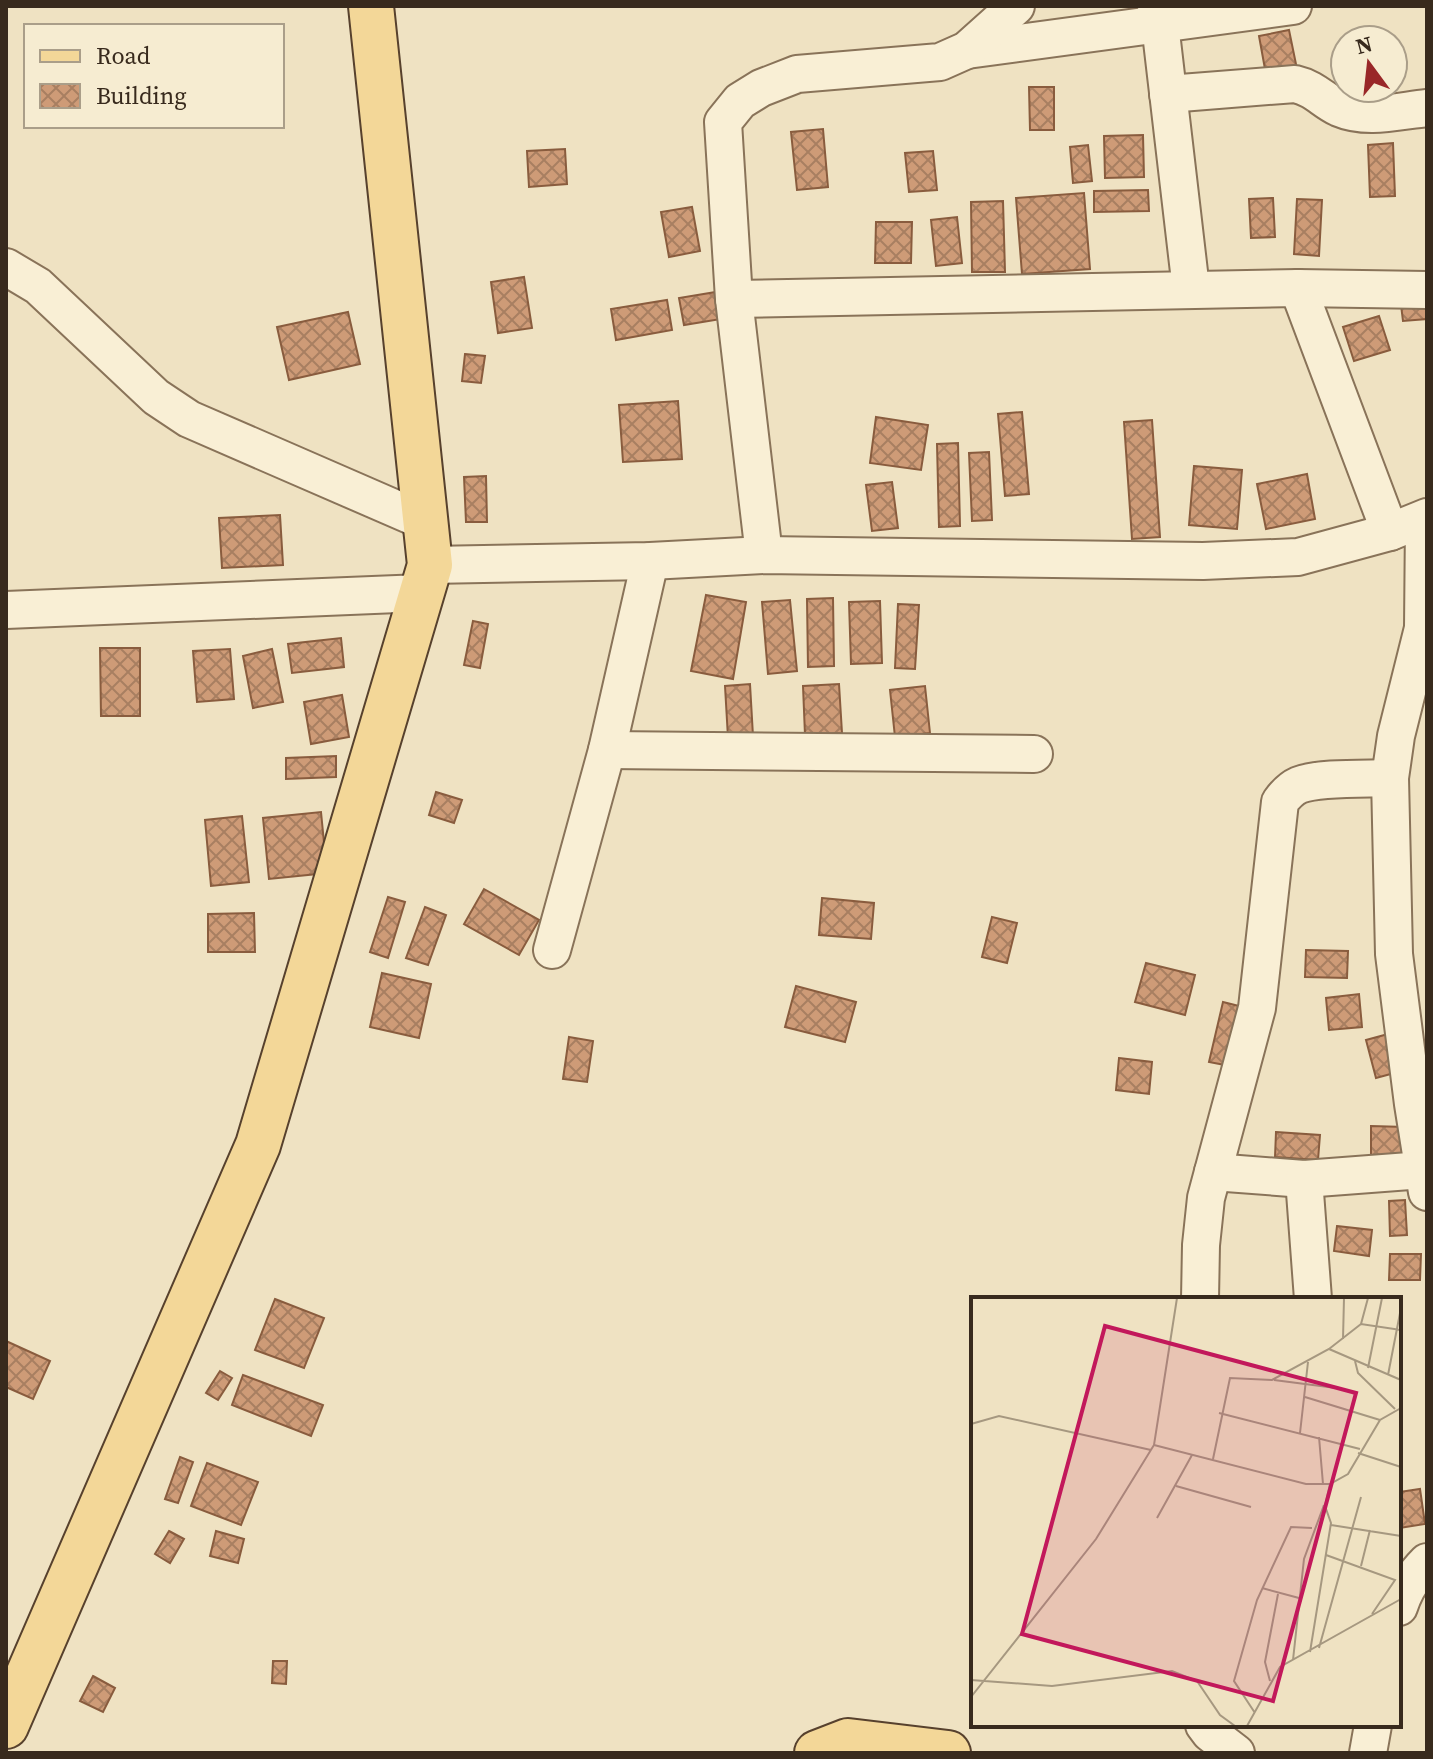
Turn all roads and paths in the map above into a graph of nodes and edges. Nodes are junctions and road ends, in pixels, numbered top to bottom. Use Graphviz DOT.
graph roads {
  1 [pos="371,6"];
  2 [pos="1016,6"];
  3 [pos="1293,6"];
  4 [pos="1158,15"];
  5 [pos="967,50"];
  6 [pos="1168,94"];
  7 [pos="1427,108"];
  8 [pos="6,267"];
  9 [pos="1298,288"];
  10 [pos="1191,289"];
  11 [pos="1427,290"];
  12 [pos="734,299"];
  13 [pos="1426,518"];
  14 [pos="426,522"];
  15 [pos="1390,532"];
  16 [pos="764,555"];
  17 [pos="650,561"];
  18 [pos="426,579"];
  19 [pos="6,610"];
  20 [pos="1425,637"];
  21 [pos="607,750"];
  22 [pos="1034,754"];
  23 [pos="1390,778"];
  24 [pos="552,950"];
  25 [pos="1213,1172"];
  26 [pos="1304,1179"];
  27 [pos="1425,1181"];
  28 [pos="1200,1297"];
  29 [pos="1313,1297"];
  30 [pos="1427,1562"];
  31 [pos="1401,1600"];
  32 [pos="6,1726"];
  33 [pos="1206,1727"];
  34 [pos="1373,1727"];
  35 [pos="817,1753"];
  36 [pos="948,1753"];
  37 [pos="1236,1753"];
  38 [pos="1368,1753"];
  1 -- 14 [label="main road"];
  2 -- 5 [label="street"];
  3 -- 4 [label="street"];
  4 -- 5 [label="street"];
  4 -- 6 [label="street"];
  5 -- 12 [label="street"];
  6 -- 7 [label="street"];
  6 -- 10 [label="street"];
  8 -- 14 [label="street"];
  9 -- 10 [label="street"];
  9 -- 11 [label="street"];
  9 -- 15 [label="street"];
  10 -- 12 [label="street"];
  12 -- 16 [label="street"];
  13 -- 15 [label="street"];
  13 -- 20 [label="street"];
  14 -- 18 [label="main road"];
  15 -- 16 [label="street"];
  16 -- 17 [label="street"];
  17 -- 18 [label="street"];
  17 -- 21 [label="street"];
  18 -- 19 [label="street"];
  18 -- 32 [label="main road"];
  20 -- 23 [label="street"];
  21 -- 22 [label="street"];
  21 -- 24 [label="street"];
  23 -- 25 [label="street"];
  23 -- 27 [label="street"];
  25 -- 26 [label="street"];
  25 -- 28 [label="street"];
  26 -- 27 [label="street"];
  26 -- 29 [label="street"];
  30 -- 31 [label="street"];
  33 -- 37 [label="street"];
  34 -- 38 [label="street"];
  35 -- 36 [label="main road"];
}
